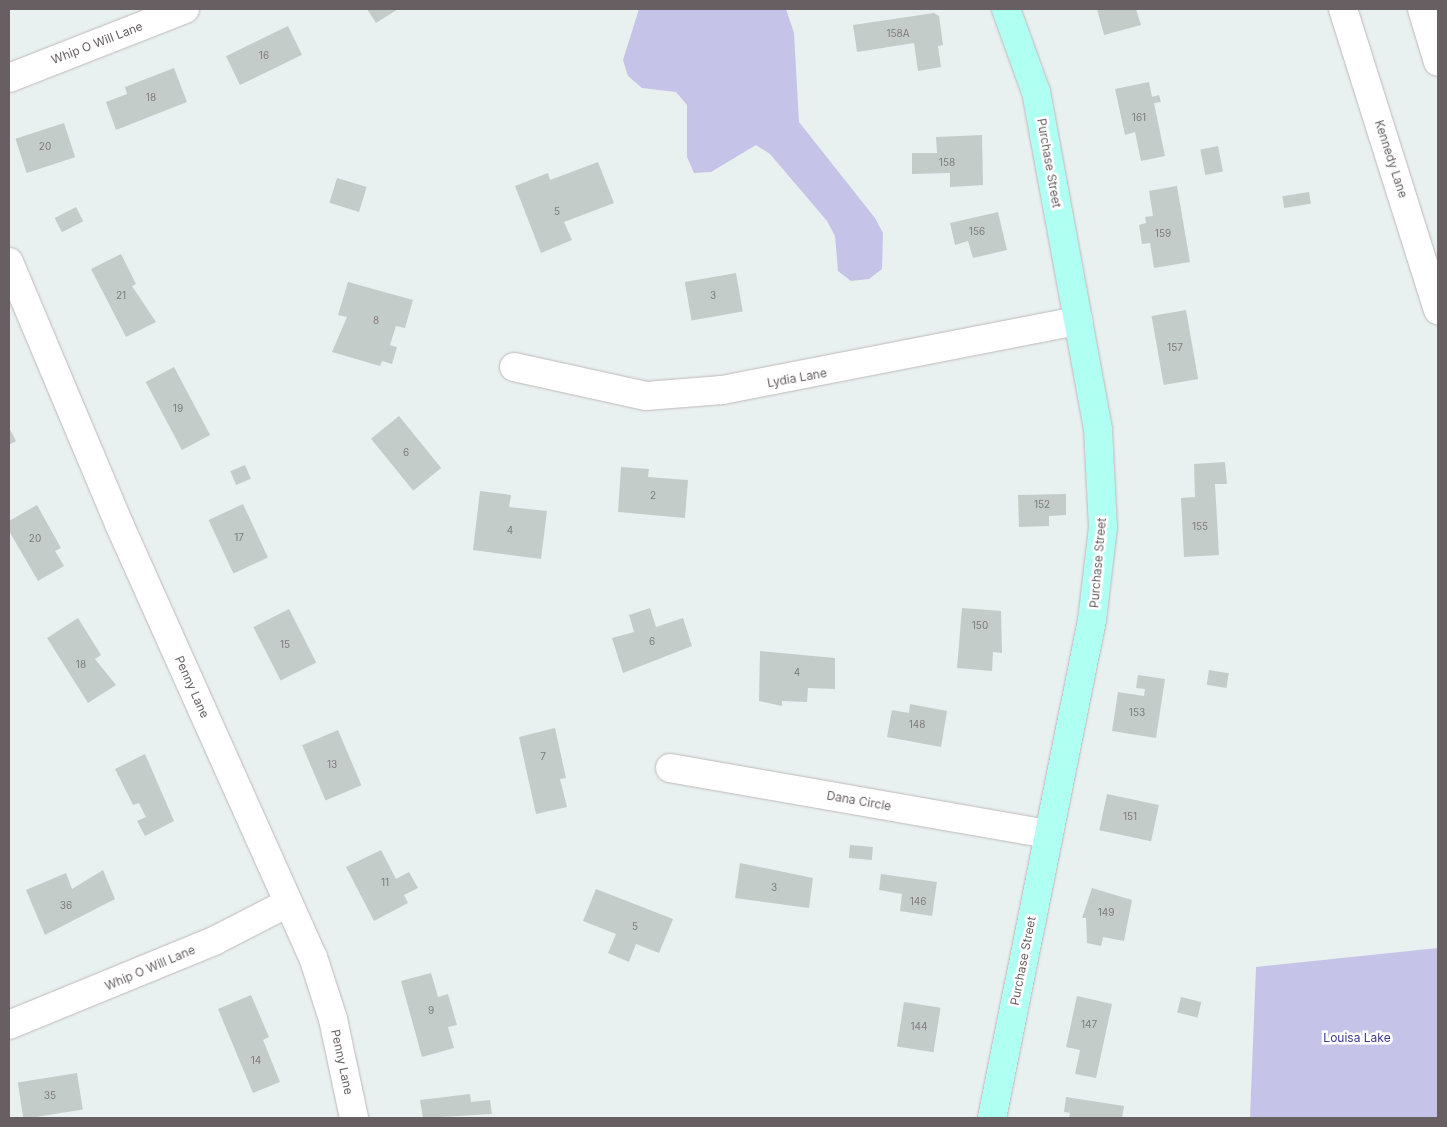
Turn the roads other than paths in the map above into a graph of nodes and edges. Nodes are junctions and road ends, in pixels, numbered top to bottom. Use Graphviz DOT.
graph roads {
  1 [pos="185,9"];
  2 [pos="1006,9"];
  3 [pos="1343,9"];
  4 [pos="1422,9"];
  5 [pos="1438,62"];
  6 [pos="9,78"];
  7 [pos="9,262"];
  8 [pos="1438,310"];
  9 [pos="1078,321"];
  10 [pos="514,367"];
  11 [pos="670,768"];
  12 [pos="1048,834"];
  13 [pos="288,903"];
  14 [pos="9,1025"];
  15 [pos="354,1118"];
  16 [pos="992,1118"];
  1 -- 6 [label="street, Whip O Will Lane"];
  2 -- 9 [label="main road, Purchase Street"];
  3 -- 8 [label="street, Kennedy Lane"];
  4 -- 5 [label="street"];
  7 -- 13 [label="street, Penny Lane"];
  9 -- 10 [label="street, Lydia Lane"];
  9 -- 12 [label="main road, Purchase Street"];
  11 -- 12 [label="street, Dana Circle"];
  12 -- 16 [label="main road, Purchase Street"];
  13 -- 14 [label="street, Whip O Will Lane"];
  13 -- 15 [label="street, Penny Lane"];
}
